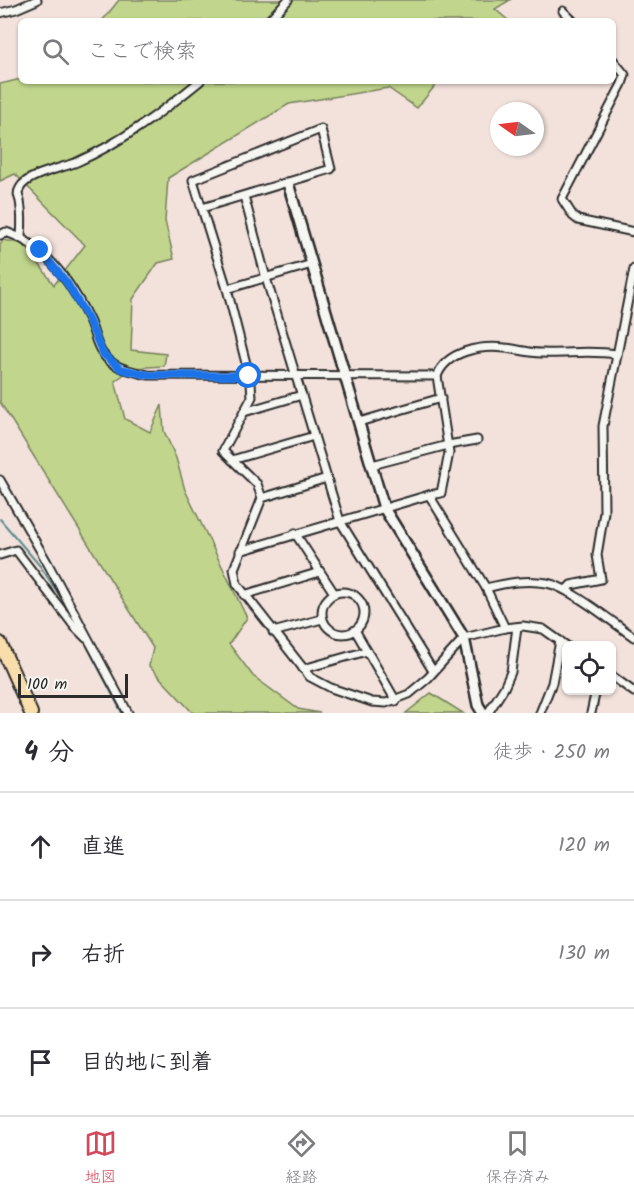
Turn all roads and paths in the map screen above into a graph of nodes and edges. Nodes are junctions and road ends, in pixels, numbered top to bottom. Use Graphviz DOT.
graph roads {
  1 [pos="37,0"];
  2 [pos="288,0"];
  3 [pos="563,11"];
  4 [pos="0,13"];
  5 [pos="271,18"];
  6 [pos="570,18"];
  7 [pos="616,64"];
  8 [pos="196,84"];
  9 [pos="288,183"];
  10 [pos="244,196"];
  11 [pos="202,208"];
  12 [pos="634,231"];
  13 [pos="0,236"];
  14 [pos="21,237"];
  15 [pos="312,264"];
  16 [pos="634,269"];
  17 [pos="266,278"];
  18 [pos="227,289"];
  19 [pos="616,354"];
  20 [pos="296,374"];
  21 [pos="249,376"];
  22 [pos="346,376"];
  23 [pos="437,376"];
  24 [pos="302,395"];
  25 [pos="441,398"];
  26 [pos="244,412"];
  27 [pos="359,422"];
  28 [pos="314,436"];
  29 [pos="477,440"];
  30 [pos="448,445"];
  31 [pos="232,460"];
  32 [pos="372,465"];
  33 [pos="327,478"];
  34 [pos="0,480"];
  35 [pos="429,495"];
  36 [pos="262,498"];
  37 [pos="384,508"];
  38 [pos="340,521"];
  39 [pos="294,533"];
  40 [pos="240,551"];
  41 [pos="0,555"];
  42 [pos="320,572"];
  43 [pos="486,588"];
  44 [pos="566,590"];
  45 [pos="333,592"];
  46 [pos="244,595"];
  47 [pos="322,619"];
  48 [pos="517,627"];
  49 [pos="505,628"];
  50 [pos="355,630"];
  51 [pos="273,632"];
  52 [pos="634,637"];
  53 [pos="464,638"];
  54 [pos="562,642"];
  55 [pos="0,643"];
  56 [pos="91,643"];
  57 [pos="562,650"];
  58 [pos="367,651"];
  59 [pos="303,669"];
  60 [pos="433,671"];
  61 [pos="616,679"];
  62 [pos="634,692"];
  63 [pos="595,695"];
  64 [pos="396,701"];
  65 [pos="30,713"];
  66 [pos="128,713"];
  67 [pos="486,713"];
  68 [pos="540,713"];
  69 [pos="591,713"];
  1 -- 4 [label="street"];
  2 -- 5 [label="street"];
  3 -- 6 [label="street"];
  7 -- 12 [label="street"];
  8 -- 14 [label="street"];
  9 -- 10 [label="street"];
  9 -- 11 [label="street"];
  9 -- 15 [label="street"];
  10 -- 11 [label="street"];
  10 -- 17 [label="street"];
  11 -- 18 [label="street"];
  13 -- 14 [label="street"];
  14 -- 21 [label="street"];
  15 -- 17 [label="street"];
  15 -- 22 [label="street"];
  16 -- 19 [label="street"];
  17 -- 18 [label="street"];
  17 -- 20 [label="street"];
  18 -- 21 [label="street"];
  19 -- 23 [label="street"];
  19 -- 44 [label="street"];
  20 -- 21 [label="street"];
  20 -- 22 [label="street"];
  20 -- 24 [label="street"];
  21 -- 26 [label="street"];
  22 -- 23 [label="street"];
  22 -- 27 [label="street"];
  23 -- 25 [label="street"];
  24 -- 26 [label="street"];
  24 -- 28 [label="street"];
  25 -- 27 [label="street"];
  25 -- 30 [label="street"];
  26 -- 31 [label="street"];
  27 -- 32 [label="street"];
  28 -- 31 [label="street"];
  28 -- 33 [label="street"];
  29 -- 30 [label="street"];
  30 -- 32 [label="street"];
  30 -- 35 [label="street"];
  31 -- 36 [label="street"];
  32 -- 37 [label="street"];
  33 -- 36 [label="street"];
  33 -- 38 [label="street"];
  34 -- 56 [label="street"];
  35 -- 37 [label="street"];
  35 -- 43 [label="street"];
  36 -- 40 [label="street"];
  37 -- 38 [label="street"];
  37 -- 53 [label="street"];
  38 -- 39 [label="street"];
  38 -- 60 [label="street"];
  39 -- 40 [label="street"];
  39 -- 42 [label="street"];
  40 -- 46 [label="street"];
  41 -- 56 [label="street"];
  42 -- 45 [label="street"];
  42 -- 46 [label="street"];
  43 -- 44 [label="street"];
  43 -- 49 [label="street"];
  44 -- 52 [label="street"];
  45 -- 47 [label="street"];
  45 -- 50 [label="street"];
  46 -- 51 [label="street"];
  47 -- 50 [label="street"];
  47 -- 51 [label="street"];
  48 -- 49 [label="street"];
  48 -- 54 [label="street"];
  48 -- 67 [label="street"];
  49 -- 53 [label="street"];
  50 -- 58 [label="street"];
  51 -- 59 [label="street"];
  53 -- 60 [label="street"];
  53 -- 67 [label="street"];
  55 -- 65 [label="highway"];
  56 -- 66 [label="street"];
  57 -- 68 [label="street"];
  58 -- 59 [label="street"];
  58 -- 64 [label="street"];
  59 -- 64 [label="street"];
  60 -- 64 [label="street"];
  61 -- 62 [label="street"];
  63 -- 69 [label="street"];
}
